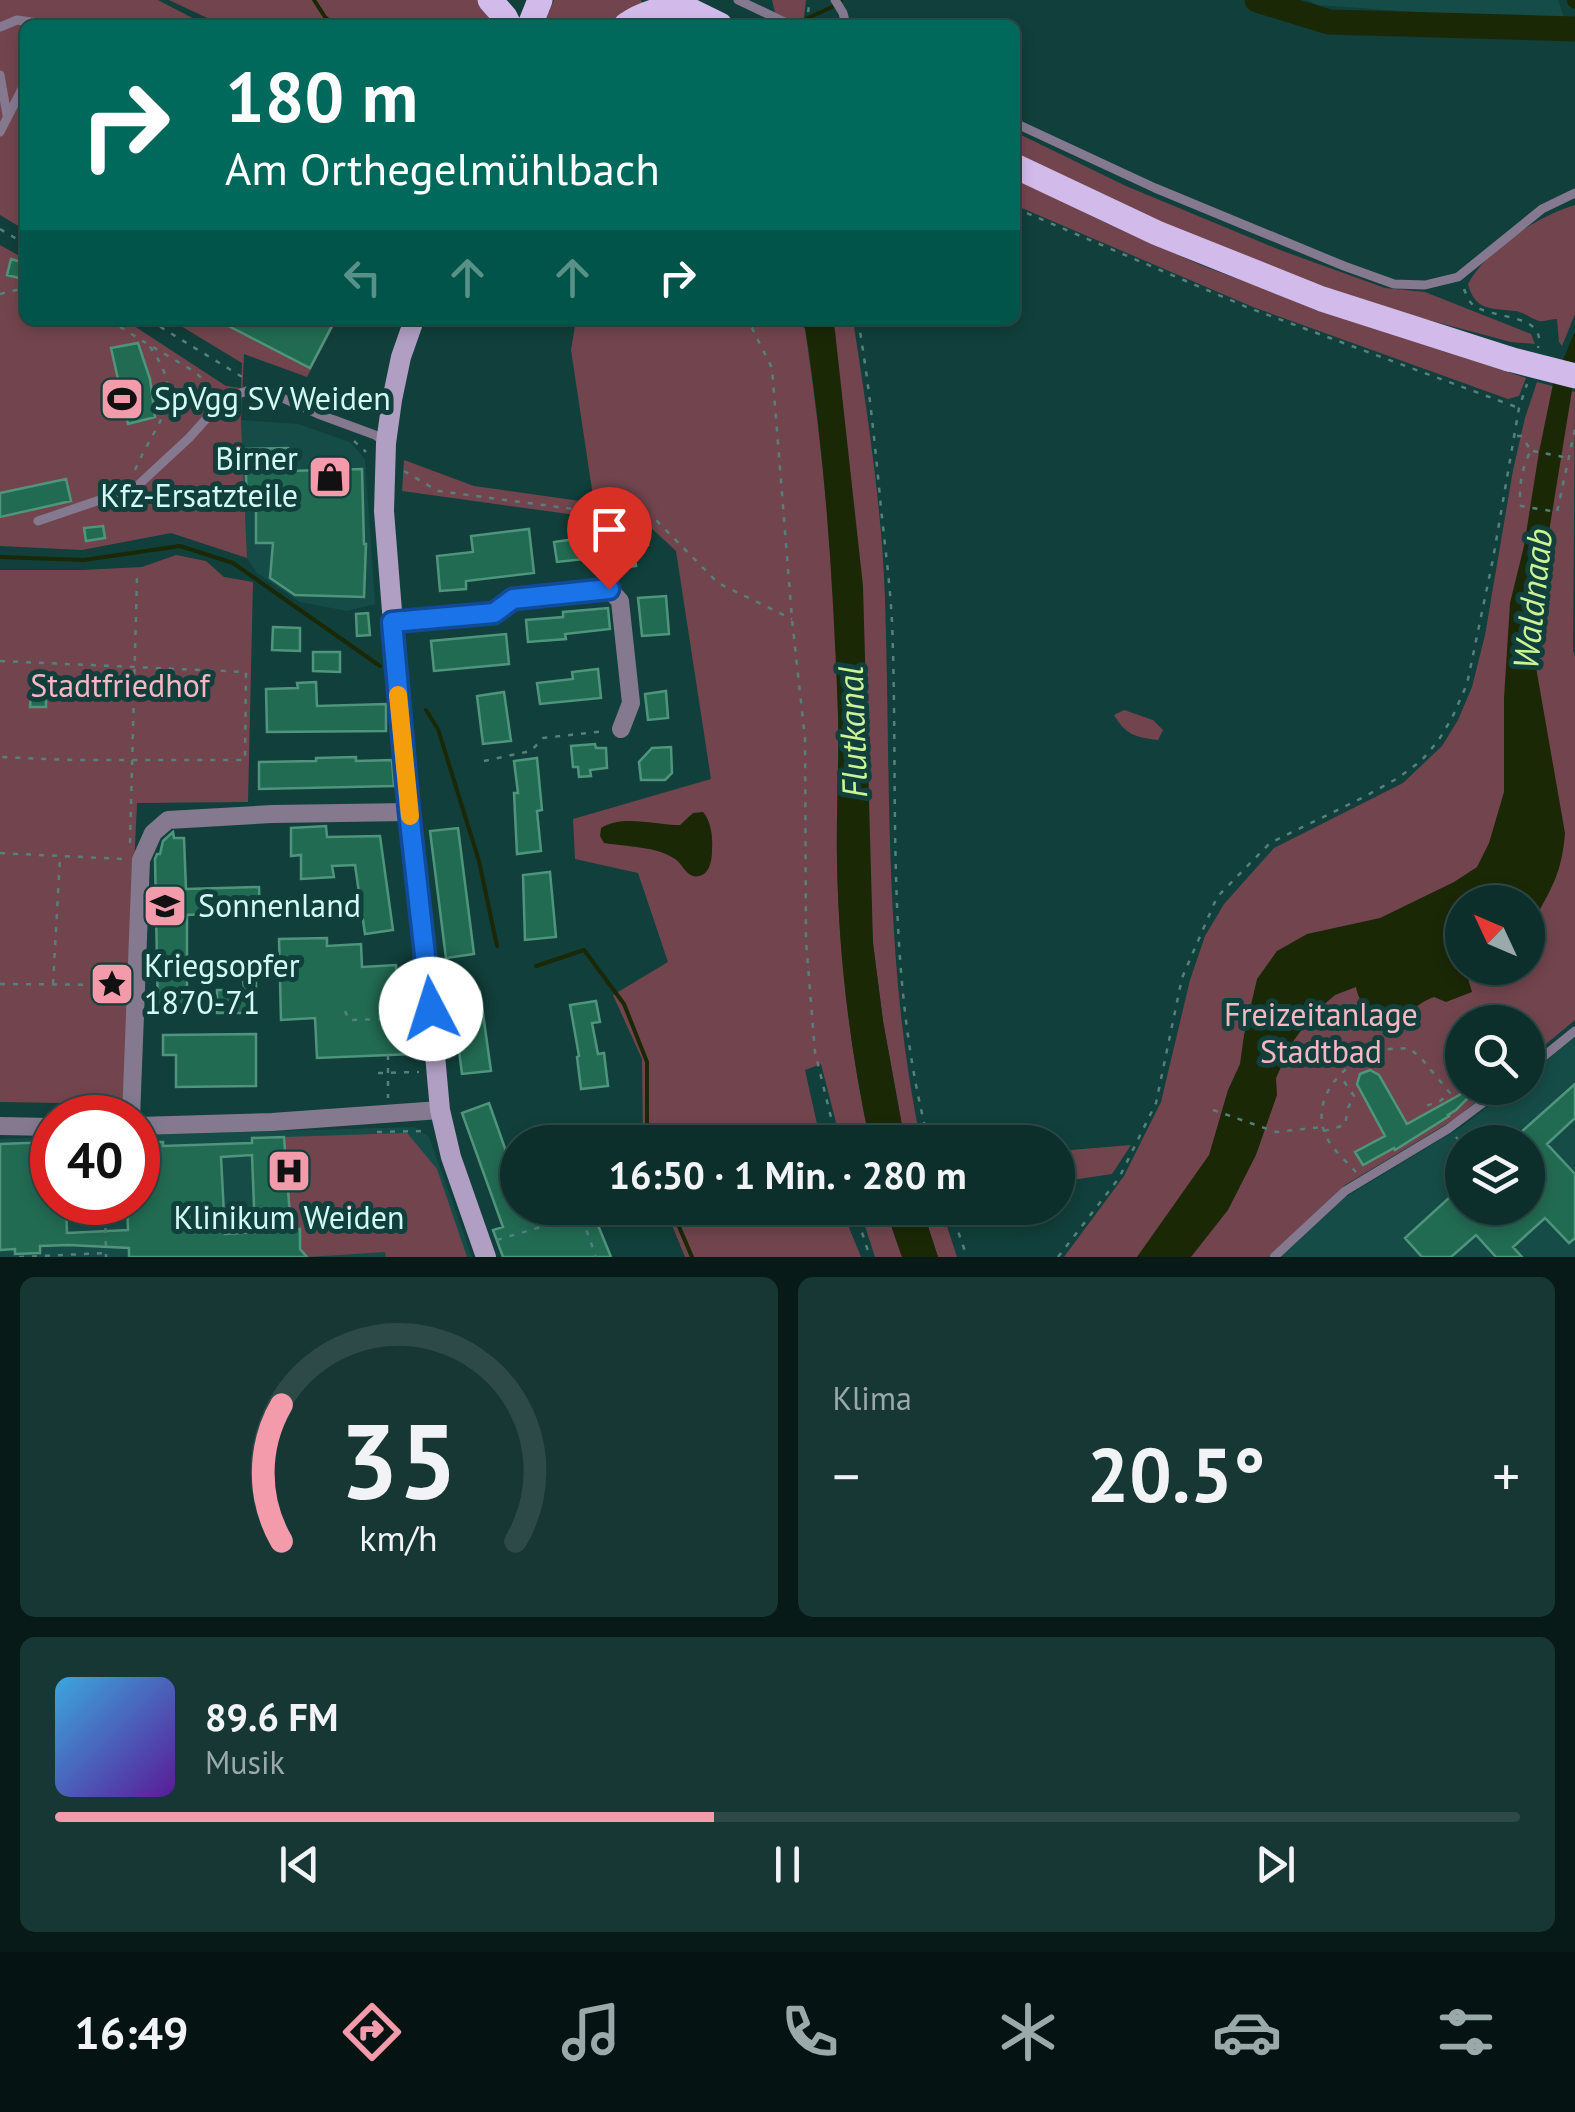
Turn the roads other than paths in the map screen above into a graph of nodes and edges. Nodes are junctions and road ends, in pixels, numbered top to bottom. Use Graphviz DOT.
graph roads {
  1 [pos="490,0"];
  2 [pos="738,0"];
  3 [pos="675,3"];
  4 [pos="506,20"];
  5 [pos="633,20"];
  6 [pos="711,20"];
  7 [pos="780,20"];
  8 [pos="0,75"];
  9 [pos="20,93"];
  10 [pos="8,118"];
  11 [pos="1020,125"];
  12 [pos="0,132"];
  13 [pos="1020,168"];
  14 [pos="1572,194"];
  15 [pos="412,325"];
  16 [pos="1575,376"];
  17 [pos="386,443"];
  18 [pos="38,521"];
  19 [pos="392,622"];
  20 [pos="621,729"];
  21 [pos="409,812"];
  22 [pos="1575,1031"];
  23 [pos="1545,1055"];
  24 [pos="131,1095"];
  25 [pos="1480,1105"];
  26 [pos="440,1110"];
  27 [pos="160,1125"];
  28 [pos="0,1126"];
  29 [pos="30,1127"];
  30 [pos="484,1251"];
  31 [pos="1274,1257"];
  1 -- 4 [label="main road"];
  2 -- 7 [label="lane"];
  3 -- 5 [label="main road"];
  3 -- 6 [label="main road"];
  8 -- 10 [label="lane"];
  9 -- 10 [label="lane"];
  10 -- 12 [label="lane"];
  11 -- 14 [label="lane"];
  13 -- 16 [label="main road, bridge"];
  15 -- 17 [label="street"];
  17 -- 18 [label="lane"];
  17 -- 19 [label="street"];
  19 -- 20 [label="street"];
  19 -- 21 [label="street"];
  21 -- 24 [label="street"];
  21 -- 26 [label="street"];
  22 -- 23 [label="lane"];
  25 -- 31 [label="lane"];
  26 -- 27 [label="street"];
  26 -- 30 [label="street"];
  28 -- 29 [label="street"];
}
